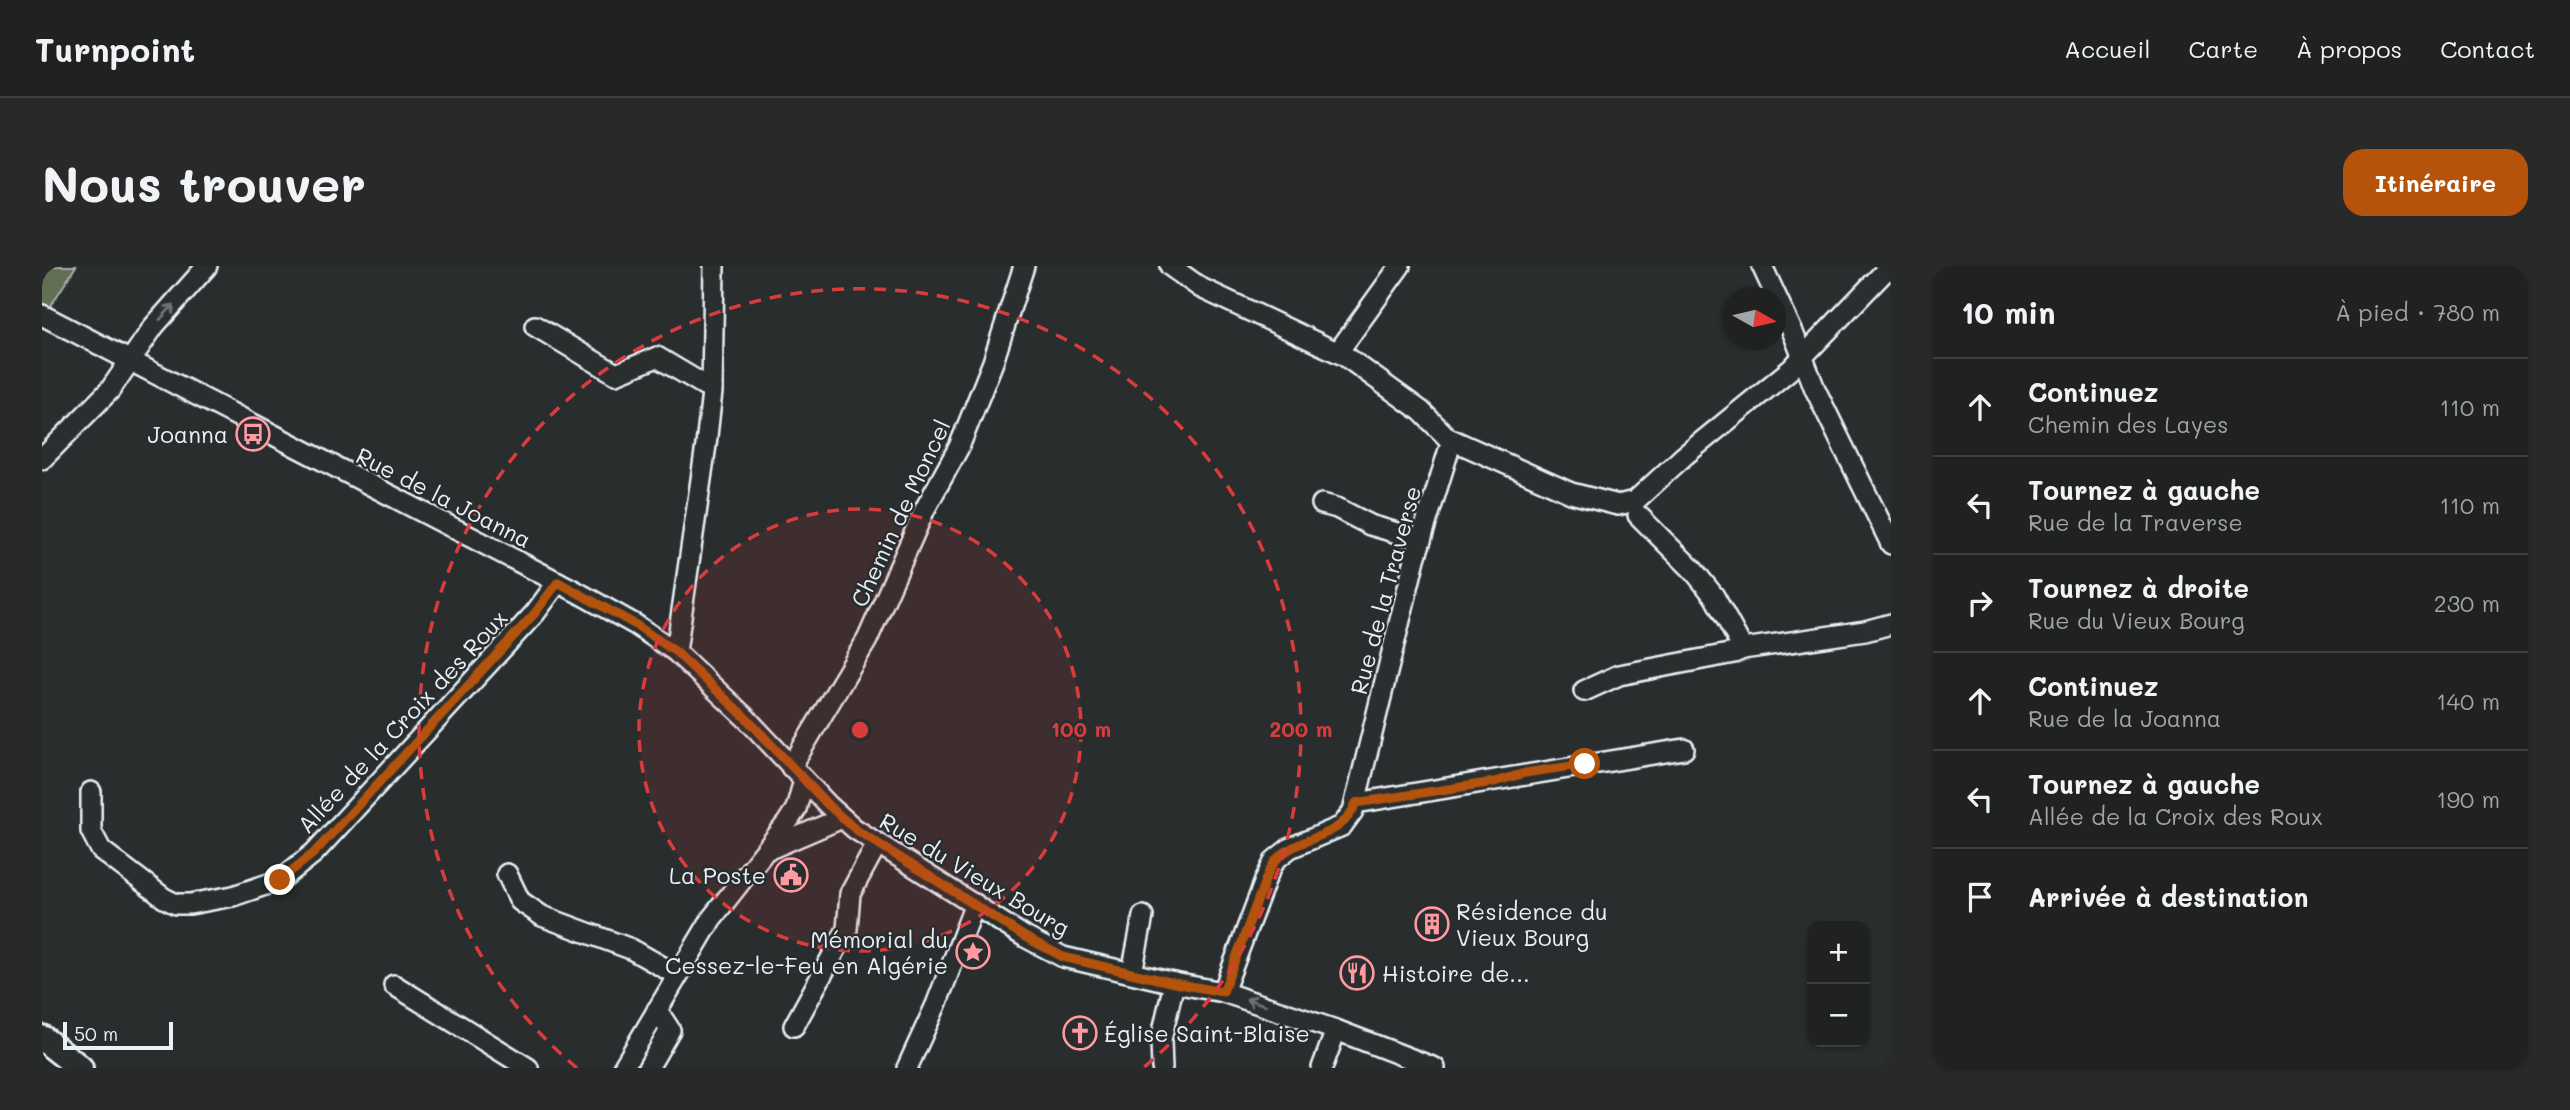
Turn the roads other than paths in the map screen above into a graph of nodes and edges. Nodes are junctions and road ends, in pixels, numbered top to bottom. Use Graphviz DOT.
graph roads {
  1 [pos="207,266"];
  2 [pos="714,266"];
  3 [pos="1024,266"];
  4 [pos="1170,266"];
  5 [pos="1400,266"];
  6 [pos="1762,266"];
  7 [pos="1890,266"];
  8 [pos="42,315"];
  9 [pos="535,326"];
  10 [pos="1338,352"];
  11 [pos="1803,355"];
  12 [pos="131,360"];
  13 [pos="712,388"];
  14 [pos="1452,440"];
  15 [pos="42,458"];
  16 [pos="1321,504"];
  17 [pos="1637,508"];
  18 [pos="1421,540"];
  19 [pos="1891,544"];
  20 [pos="558,582"];
  21 [pos="1891,624"];
  22 [pos="1743,649"];
  23 [pos="676,652"];
  24 [pos="1584,691"];
  25 [pos="1684,749"];
  26 [pos="797,773"];
  27 [pos="91,792"];
  28 [pos="1356,803"];
  29 [pos="835,812"];
  30 [pos="787,823"];
  31 [pos="877,844"];
  32 [pos="764,852"];
  33 [pos="507,874"];
  34 [pos="975,904"];
  35 [pos="1143,916"];
  36 [pos="1132,973"];
  37 [pos="677,975"];
  38 [pos="1174,983"];
  39 [pos="394,985"];
  40 [pos="1223,992"];
  41 [pos="657,1010"];
  42 [pos="794,1026"];
  43 [pos="1336,1030"];
  44 [pos="42,1038"];
  45 [pos="909,1062"];
  46 [pos="80,1068"];
  47 [pos="528,1068"];
  48 [pos="622,1068"];
  49 [pos="648,1068"];
  50 [pos="1162,1068"];
  51 [pos="1322,1068"];
  52 [pos="1436,1068"];
  12 -- 1 [label="street, one-way"];
  2 -- 13 [label="street"];
  3 -- 26 [label="street, Chemin de Moncel"];
  4 -- 10 [label="street"];
  5 -- 10 [label="street"];
  6 -- 11 [label="street"];
  7 -- 11 [label="street"];
  8 -- 12 [label="street, Rue de la Joanna"];
  9 -- 13 [label="street"];
  10 -- 14 [label="street"];
  11 -- 17 [label="street"];
  11 -- 19 [label="street"];
  12 -- 15 [label="street"];
  12 -- 20 [label="street, Rue de la Joanna"];
  13 -- 23 [label="street"];
  14 -- 17 [label="street"];
  14 -- 18 [label="street, Rue de la Traverse"];
  16 -- 18 [label="street"];
  17 -- 22 [label="street"];
  18 -- 28 [label="street, Rue de la Traverse"];
  20 -- 23 [label="street, Rue de la Joanna"];
  20 -- 27 [label="street, Allée de la Croix des Roux"];
  21 -- 22 [label="street"];
  22 -- 24 [label="street"];
  23 -- 26 [label="street, Rue de la Joanna"];
  25 -- 28 [label="street"];
  26 -- 29 [label="street, Rue du Vieux Bourg"];
  26 -- 30 [label="street, Chemin de Moncel"];
  28 -- 40 [label="street, Rue de la Traverse"];
  29 -- 30 [label="street"];
  29 -- 31 [label="street, Rue du Vieux Bourg"];
  29 -- 32 [label="street"];
  30 -- 32 [label="street"];
  31 -- 34 [label="street, Rue du Vieux Bourg"];
  31 -- 42 [label="street"];
  32 -- 37 [label="street"];
  33 -- 37 [label="street"];
  34 -- 36 [label="street, Rue du Vieux Bourg"];
  34 -- 45 [label="street"];
  35 -- 36 [label="street"];
  36 -- 38 [label="street, Rue du Vieux Bourg"];
  37 -- 41 [label="street"];
  38 -- 40 [label="street, Rue du Vieux Bourg"];
  38 -- 50 [label="street"];
  39 -- 47 [label="street"];
  43 -- 40 [label="street, Rue du Vieux Bourg, one-way"];
  41 -- 48 [label="street"];
  41 -- 49 [label="street"];
  43 -- 51 [label="street"];
  43 -- 52 [label="street, Rue du Vieux Bourg"];
  44 -- 46 [label="main road"];
}
